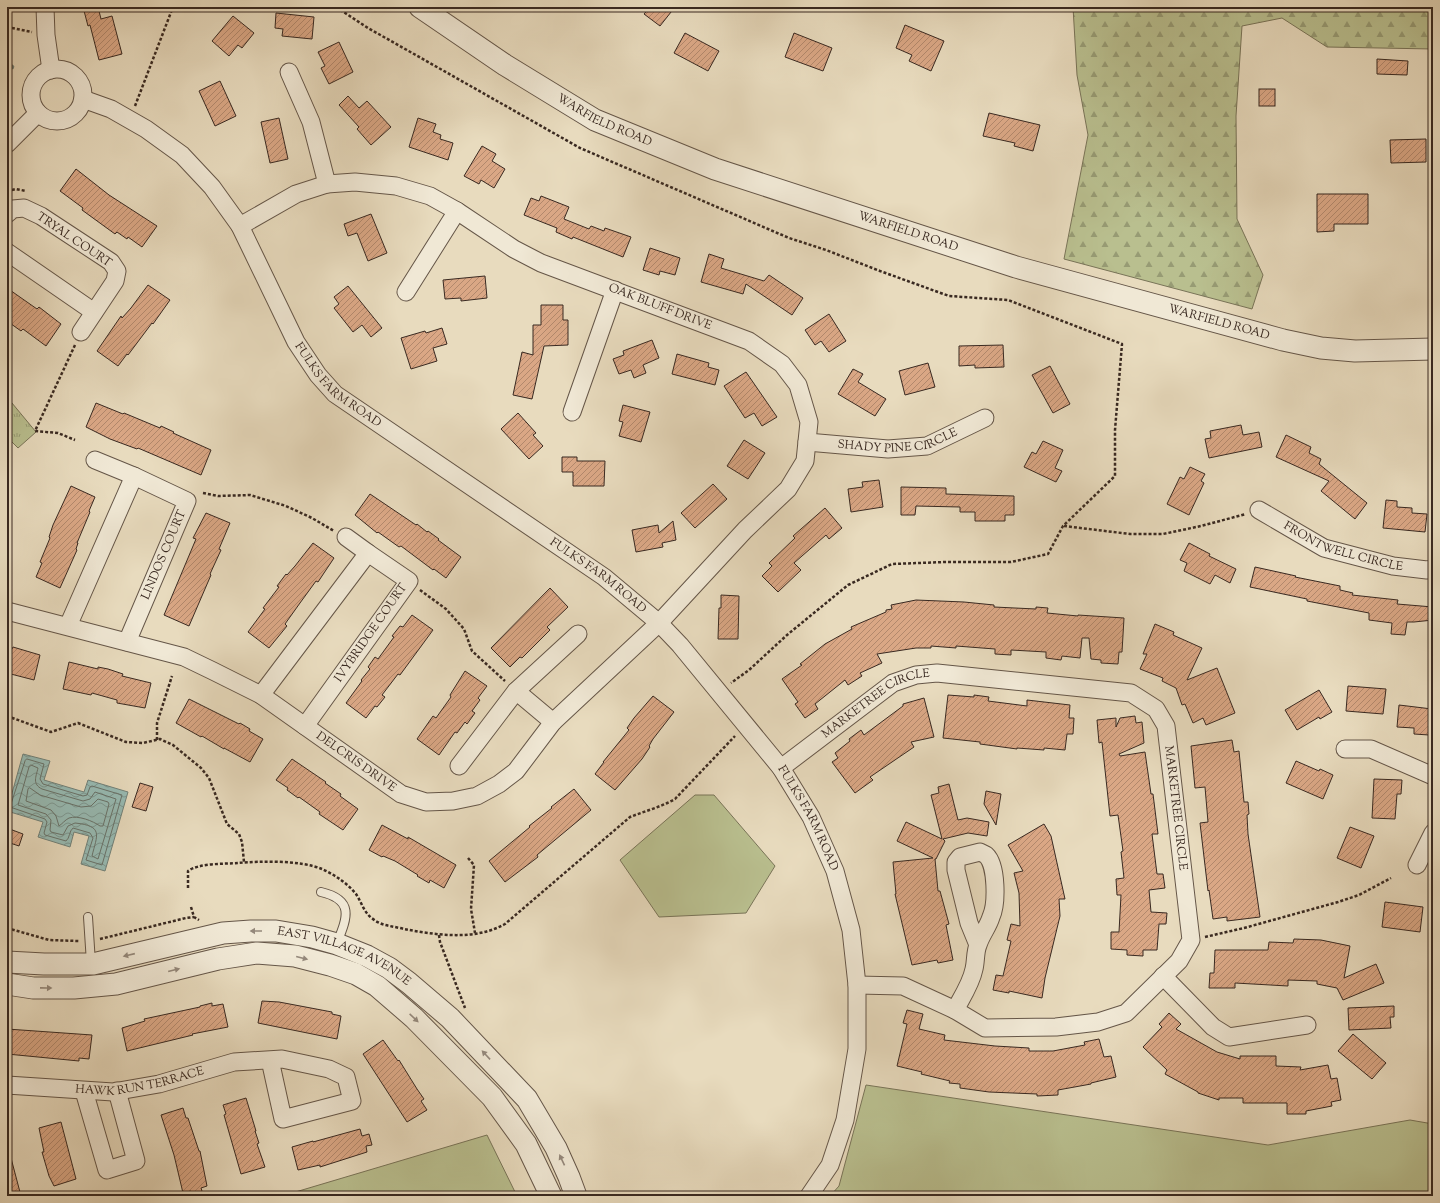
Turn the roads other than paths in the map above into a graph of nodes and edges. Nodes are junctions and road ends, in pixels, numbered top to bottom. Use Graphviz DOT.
graph roads {
  1 [pos="45,7"];
  2 [pos="420,7"];
  3 [pos="51,70"];
  4 [pos="289,72"];
  5 [pos="83,99"];
  6 [pos="38,113"];
  7 [pos="7,144"];
  8 [pos="327,184"];
  9 [pos="457,211"];
  10 [pos="7,214"];
  11 [pos="240,226"];
  12 [pos="7,252"];
  13 [pos="615,290"];
  14 [pos="406,292"];
  15 [pos="94,312"];
  16 [pos="81,332"];
  17 [pos="1433,349"];
  18 [pos="572,412"];
  19 [pos="985,418"];
  20 [pos="807,442"];
  21 [pos="96,460"];
  22 [pos="134,476"];
  23 [pos="1259,510"];
  24 [pos="346,537"];
  25 [pos="368,553"];
  26 [pos="1433,569"];
  27 [pos="7,611"];
  28 [pos="658,623"];
  29 [pos="68,626"];
  30 [pos="578,634"];
  31 [pos="127,642"];
  32 [pos="516,690"];
  33 [pos="261,695"];
  34 [pos="553,722"];
  35 [pos="305,726"];
  36 [pos="1345,749"];
  37 [pos="459,766"];
  38 [pos="781,768"];
  39 [pos="1433,776"];
  40 [pos="1433,833"];
  41 [pos="1417,864"];
  42 [pos="321,892"];
  43 [pos="88,917"];
  44 [pos="337,944"];
  45 [pos="978,945"];
  46 [pos="7,962"];
  47 [pos="91,964"];
  48 [pos="1163,976"];
  49 [pos="7,984"];
  50 [pos="857,984"];
  51 [pos="955,1010"];
  52 [pos="1307,1025"];
  53 [pos="270,1060"];
  54 [pos="7,1085"];
  55 [pos="84,1091"];
  56 [pos="118,1091"];
  57 [pos="551,1196"];
  58 [pos="576,1196"];
  59 [pos="809,1196"];
  1 -- 3 [label="street"];
  2 -- 17 [label="street, WARFIELD ROAD"];
  3 -- 5 [label="street"];
  3 -- 6 [label="street"];
  4 -- 8 [label="street"];
  5 -- 6 [label="street"];
  5 -- 11 [label="street, FULKS FARM ROAD"];
  6 -- 7 [label="street"];
  8 -- 9 [label="street, OAK BLUFF DRIVE"];
  8 -- 11 [label="street, OAK BLUFF DRIVE"];
  9 -- 13 [label="street, OAK BLUFF DRIVE"];
  9 -- 14 [label="street"];
  10 -- 15 [label="street, TRYAL COURT"];
  11 -- 28 [label="street, FULKS FARM ROAD"];
  12 -- 15 [label="street"];
  13 -- 18 [label="street"];
  13 -- 20 [label="street, OAK BLUFF DRIVE"];
  15 -- 16 [label="street, TRYAL COURT"];
  19 -- 20 [label="street, SHADY PINE CIRCLE"];
  20 -- 28 [label="street, OAK BLUFF DRIVE"];
  21 -- 22 [label="street, LINDOS COURT"];
  22 -- 29 [label="street"];
  22 -- 31 [label="street, LINDOS COURT"];
  23 -- 26 [label="street, FRONTWELL CIRCLE"];
  24 -- 25 [label="street, IVYBRIDGE COURT"];
  25 -- 33 [label="street"];
  25 -- 35 [label="street, IVYBRIDGE COURT"];
  27 -- 29 [label="street, DELCRIS DRIVE"];
  28 -- 34 [label="street, DELCRIS DRIVE"];
  28 -- 38 [label="street, FULKS FARM ROAD"];
  29 -- 31 [label="street, DELCRIS DRIVE"];
  30 -- 32 [label="street"];
  31 -- 33 [label="street, DELCRIS DRIVE"];
  32 -- 34 [label="street"];
  32 -- 37 [label="street"];
  33 -- 35 [label="street, DELCRIS DRIVE"];
  34 -- 35 [label="street, DELCRIS DRIVE"];
  36 -- 39 [label="street"];
  38 -- 48 [label="street, MARKETREE CIRCLE"];
  38 -- 50 [label="street, FULKS FARM ROAD"];
  40 -- 41 [label="street"];
  42 -- 44 [label="lane"];
  43 -- 47 [label="lane"];
  44 -- 47 [label="street, EAST VILLAGE AVENUE, one-way"];
  58 -- 44 [label="street, EAST VILLAGE AVENUE, one-way"];
  45 -- 45 [label="street"];
  45 -- 51 [label="street"];
  46 -- 47 [label="street, EAST VILLAGE AVENUE"];
  48 -- 51 [label="street"];
  48 -- 52 [label="street"];
  49 -- 57 [label="street, EAST VILLAGE AVENUE, one-way"];
  50 -- 51 [label="street"];
  50 -- 59 [label="street, FULKS FARM ROAD"];
  53 -- 53 [label="street, HAWK RUN TERRACE"];
  53 -- 56 [label="street, HAWK RUN TERRACE"];
  54 -- 55 [label="street, HAWK RUN TERRACE"];
  55 -- 56 [label="street, HAWK RUN TERRACE"];
  55 -- 56 [label="street"];
}
